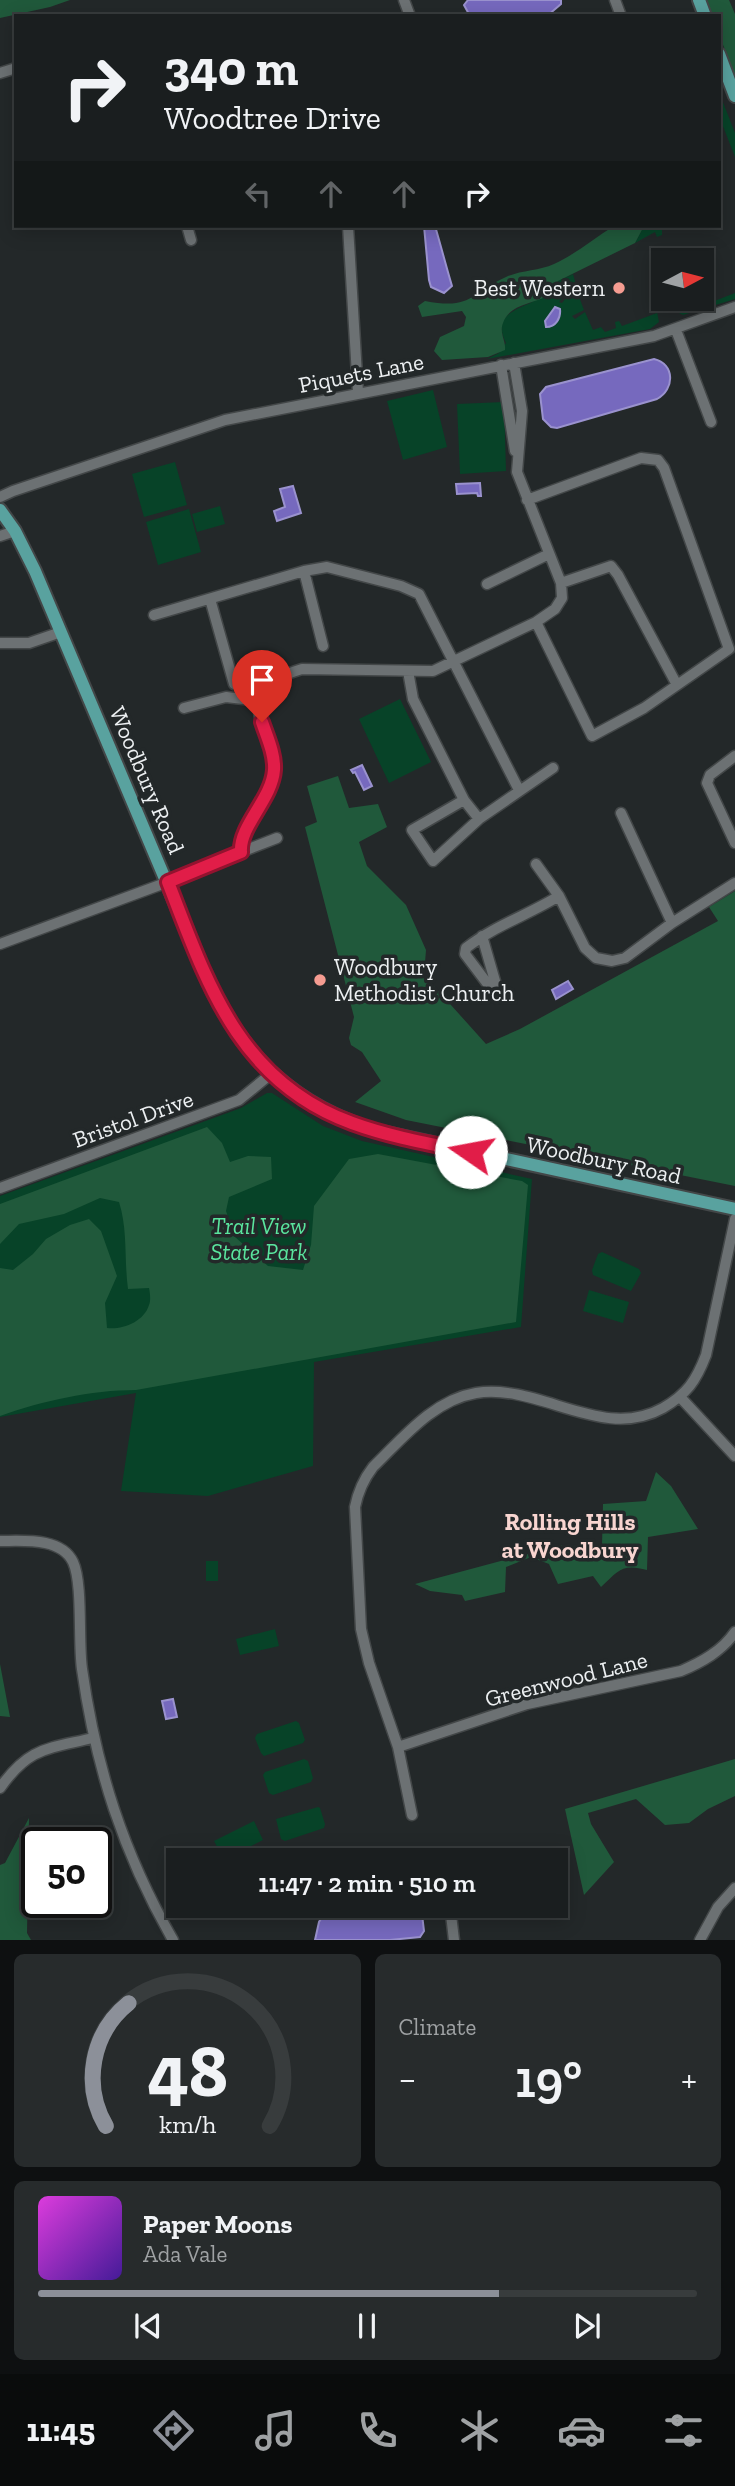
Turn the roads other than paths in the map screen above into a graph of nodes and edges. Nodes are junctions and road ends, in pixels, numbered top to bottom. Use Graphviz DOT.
graph roads {
  1 [pos="721,65"];
  2 [pos="735,96"];
  3 [pos="188,228"];
  4 [pos="348,228"];
  5 [pos="191,240"];
  6 [pos="735,307"];
  7 [pos="676,330"];
  8 [pos="514,363"];
  9 [pos="501,365"];
  10 [pos="358,393"];
  11 [pos="711,422"];
  12 [pos="517,459"];
  13 [pos="0,497"];
  14 [pos="527,500"];
  15 [pos="0,510"];
  16 [pos="15,531"];
  17 [pos="0,536"];
  18 [pos="549,554"];
  19 [pos="303,571"];
  20 [pos="561,583"];
  21 [pos="487,584"];
  22 [pos="209,599"];
  23 [pos="154,615"];
  24 [pos="536,621"];
  25 [pos="61,632"];
  26 [pos="0,643"];
  27 [pos="323,646"];
  28 [pos="453,662"];
  29 [pos="408,671"];
  30 [pos="234,684"];
  31 [pos="677,685"];
  32 [pos="260,701"];
  33 [pos="184,708"];
  34 [pos="735,757"];
  35 [pos="553,768"];
  36 [pos="519,790"];
  37 [pos="464,800"];
  38 [pos="621,813"];
  39 [pos="479,819"];
  40 [pos="277,838"];
  41 [pos="735,843"];
  42 [pos="241,852"];
  43 [pos="536,864"];
  44 [pos="168,882"];
  45 [pos="735,883"];
  46 [pos="559,896"];
  47 [pos="672,923"];
  48 [pos="482,936"];
  49 [pos="0,944"];
  50 [pos="272,1073"];
  51 [pos="0,1188"];
  52 [pos="735,1209"];
  53 [pos="735,1219"];
  54 [pos="681,1398"];
  55 [pos="735,1456"];
  56 [pos="0,1541"];
  57 [pos="735,1632"];
  58 [pos="93,1738"];
  59 [pos="397,1747"];
  60 [pos="0,1788"];
  61 [pos="412,1815"];
  62 [pos="735,1888"];
  63 [pos="451,1918"];
  64 [pos="173,1940"];
  65 [pos="454,1940"];
  66 [pos="700,1940"];
  1 -- 2 [label="main road"];
  3 -- 5 [label="street"];
  4 -- 10 [label="street"];
  6 -- 7 [label="street, Piquets Lane"];
  7 -- 8 [label="street, Piquets Lane"];
  7 -- 11 [label="street"];
  8 -- 9 [label="street, Piquets Lane"];
  8 -- 12 [label="street"];
  9 -- 10 [label="street, Piquets Lane"];
  9 -- 12 [label="street"];
  10 -- 13 [label="street, Piquets Lane"];
  12 -- 14 [label="street"];
  14 -- 18 [label="street"];
  14 -- 31 [label="street"];
  15 -- 16 [label="main road, Woodbury Road"];
  16 -- 17 [label="street"];
  16 -- 25 [label="main road, Woodbury Road"];
  18 -- 20 [label="street"];
  18 -- 21 [label="street"];
  19 -- 22 [label="street"];
  19 -- 27 [label="street"];
  19 -- 28 [label="street"];
  20 -- 24 [label="street"];
  20 -- 31 [label="street"];
  22 -- 23 [label="street"];
  22 -- 30 [label="street"];
  24 -- 28 [label="street"];
  24 -- 31 [label="street"];
  25 -- 26 [label="street"];
  25 -- 44 [label="main road, Woodbury Road"];
  28 -- 29 [label="street"];
  28 -- 36 [label="street"];
  29 -- 32 [label="street"];
  29 -- 37 [label="street"];
  32 -- 33 [label="street"];
  32 -- 42 [label="street"];
  34 -- 41 [label="street"];
  35 -- 36 [label="street"];
  36 -- 39 [label="street"];
  37 -- 39 [label="street"];
  37 -- 39 [label="street"];
  38 -- 47 [label="street"];
  40 -- 42 [label="street"];
  42 -- 44 [label="street"];
  43 -- 46 [label="street"];
  44 -- 49 [label="street"];
  44 -- 50 [label="main road, Woodbury Road"];
  45 -- 47 [label="street"];
  46 -- 47 [label="street"];
  46 -- 48 [label="street"];
  48 -- 48 [label="street"];
  50 -- 51 [label="street, Bristol Drive"];
  50 -- 52 [label="main road, Woodbury Road"];
  53 -- 54 [label="street"];
  54 -- 55 [label="street"];
  54 -- 59 [label="street"];
  56 -- 58 [label="street"];
  57 -- 59 [label="street, Greenwood Lane"];
  58 -- 60 [label="street"];
  58 -- 64 [label="street"];
  59 -- 61 [label="street"];
  62 -- 66 [label="street"];
  63 -- 65 [label="street"];
}
